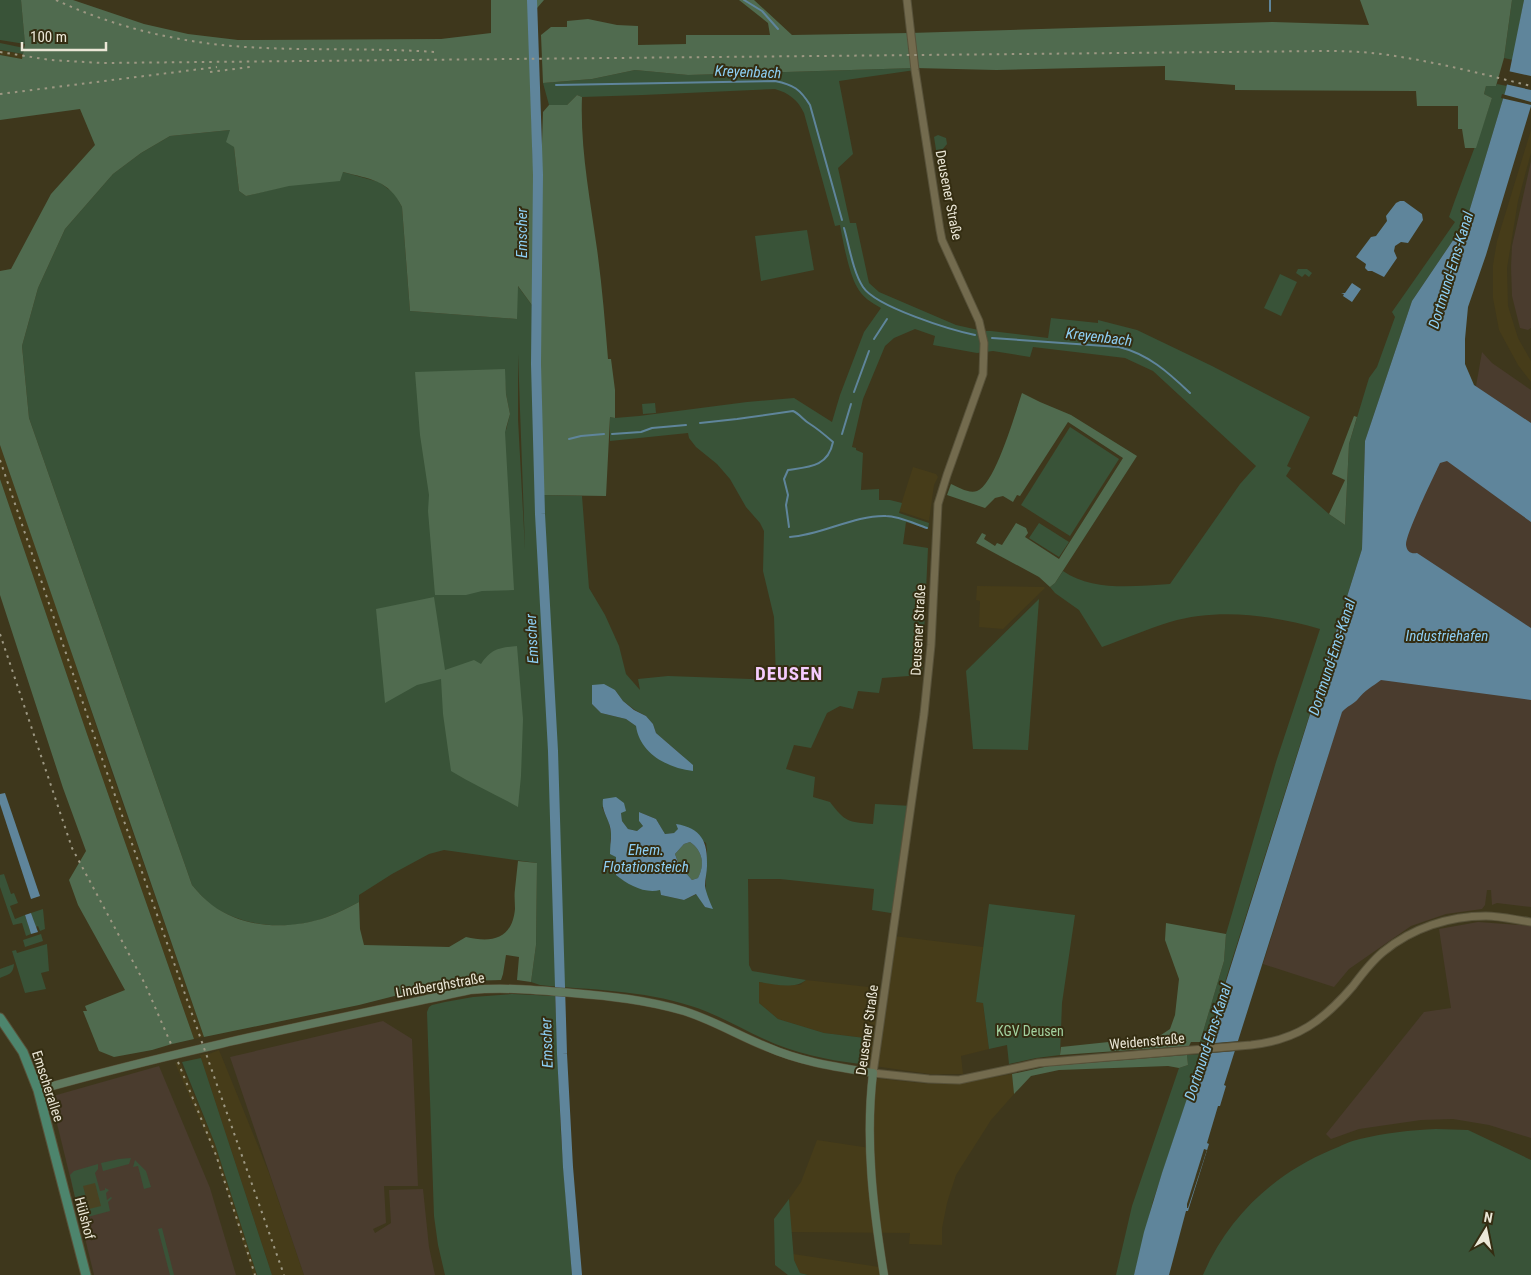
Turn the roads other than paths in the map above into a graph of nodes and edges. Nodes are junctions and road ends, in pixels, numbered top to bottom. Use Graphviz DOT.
graph roads {
  1 [pos="907,0"];
  2 [pos="1531,922"];
  3 [pos="0,1018"];
  4 [pos="873,1073"];
  5 [pos="38,1090"];
  6 [pos="57,1168"];
  7 [pos="86,1275"];
  8 [pos="884,1275"];
  1 -- 4 [label="street, Deusener Straße"];
  2 -- 4 [label="street, Weidenstraße"];
  3 -- 5 [label="main road, Emscherallee"];
  4 -- 5 [label="main road, Lindberghstraße"];
  4 -- 8 [label="main road, Deusener Straße"];
  5 -- 6 [label="main road, Emscherallee"];
  6 -- 7 [label="main road, Hülshof"];
}
